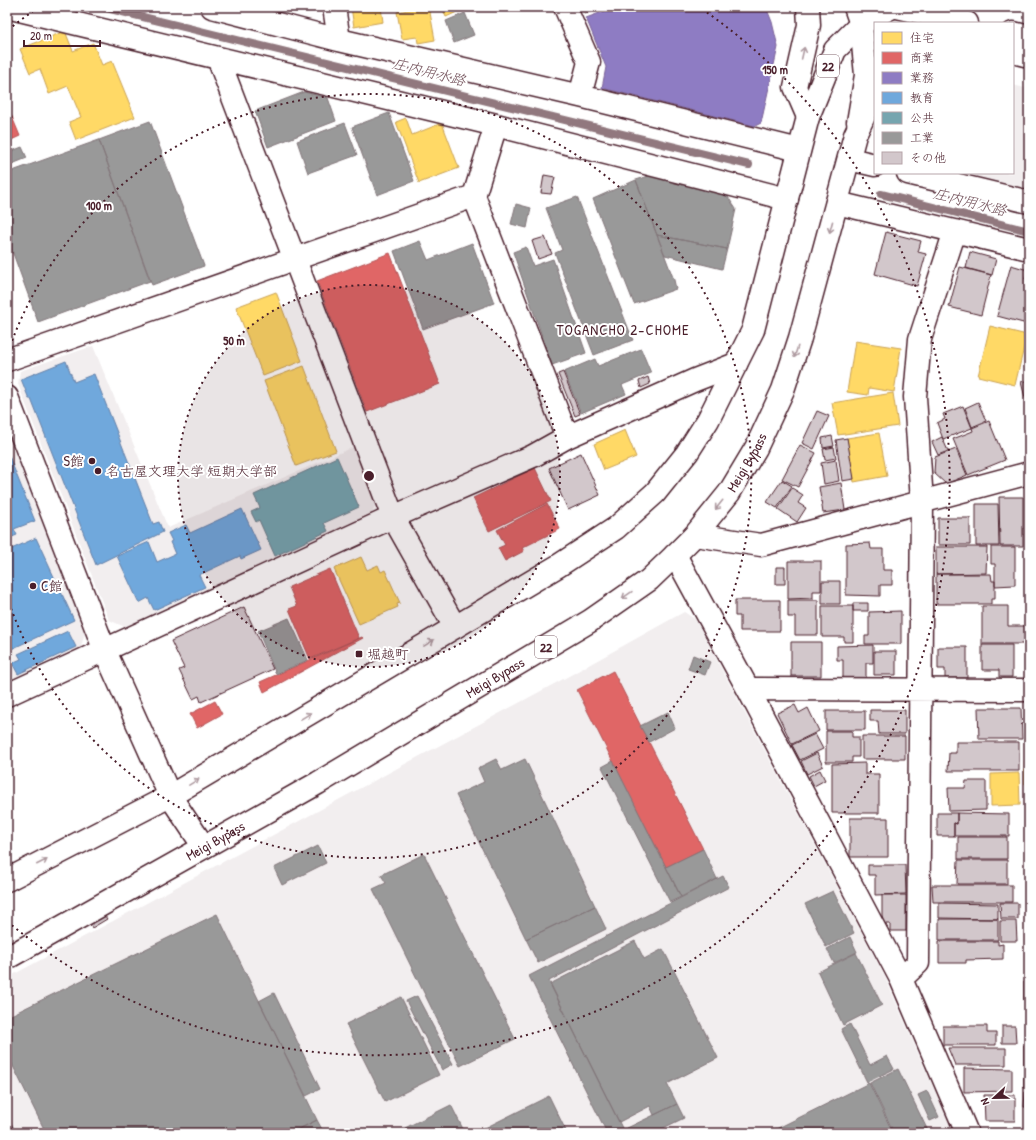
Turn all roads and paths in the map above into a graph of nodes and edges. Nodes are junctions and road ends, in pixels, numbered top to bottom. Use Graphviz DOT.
graph roads {
  1 [pos="7,7"];
  2 [pos="212,7"];
  3 [pos="334,7"];
  4 [pos="565,7"];
  5 [pos="808,7"];
  6 [pos="892,7"];
  7 [pos="897,7"];
  8 [pos="858,16"];
  9 [pos="963,22"];
  10 [pos="1014,33"];
  11 [pos="1029,38"];
  12 [pos="339,40"];
  13 [pos="1014,52"];
  14 [pos="1029,56"];
  15 [pos="218,58"];
  16 [pos="874,95"];
  17 [pos="580,96"];
  18 [pos="808,117"];
  19 [pos="496,125"];
  20 [pos="855,135"];
  21 [pos="799,150"];
  22 [pos="849,159"];
  23 [pos="874,165"];
  24 [pos="912,174"];
  25 [pos="474,196"];
  26 [pos="787,199"];
  27 [pos="1029,202"];
  28 [pos="837,203"];
  29 [pos="955,231"];
  30 [pos="1029,249"];
  31 [pos="295,260"];
  32 [pos="7,360"];
  33 [pos="736,364"];
  34 [pos="7,397"];
  35 [pos="567,437"];
  36 [pos="1029,473"];
  37 [pos="922,502"];
  38 [pos="393,517"];
  39 [pos="695,535"];
  40 [pos="675,555"];
  41 [pos="455,627"];
  42 [pos="105,651"];
  43 [pos="748,689"];
  44 [pos="920,689"];
  45 [pos="1029,690"];
  46 [pos="7,695"];
  47 [pos="170,796"];
  48 [pos="204,847"];
  49 [pos="7,880"];
  50 [pos="7,958"];
  51 [pos="901,979"];
  52 [pos="967,1133"];
  1 -- 15 [label="main road"];
  2 -- 12 [label="main road"];
  3 -- 12 [label="main road"];
  4 -- 17 [label="main road"];
  18 -- 5 [label="main road, one-way"];
  6 -- 8 [label="main road, 22"];
  7 -- 9 [label="main road"];
  8 -- 18 [label="main road, 22"];
  8 -- 20 [label="main road"];
  10 -- 11 [label="main road"];
  12 -- 17 [label="main road"];
  13 -- 14 [label="main road"];
  15 -- 19 [label="main road"];
  15 -- 31 [label="main road"];
  16 -- 20 [label="main road, 22"];
  17 -- 21 [label="main road"];
  18 -- 21 [label="main road, 22"];
  19 -- 25 [label="main road"];
  19 -- 26 [label="main road"];
  20 -- 22 [label="main road, Meigi Bypass / 22"];
  21 -- 26 [label="main road, 22"];
  22 -- 23 [label="main road"];
  22 -- 28 [label="main road, Meigi Bypass / 22"];
  24 -- 27 [label="main road"];
  25 -- 31 [label="main road"];
  25 -- 35 [label="main road"];
  26 -- 33 [label="main road, 22"];
  28 -- 29 [label="main road"];
  28 -- 39 [label="main road, Meigi Bypass / 22, one-way"];
  29 -- 30 [label="main road"];
  29 -- 37 [label="main road"];
  31 -- 32 [label="main road"];
  31 -- 38 [label="main road"];
  33 -- 35 [label="main road"];
  33 -- 41 [label="main road, 22"];
  34 -- 42 [label="main road"];
  35 -- 38 [label="main road"];
  36 -- 37 [label="main road"];
  37 -- 39 [label="main road"];
  37 -- 44 [label="main road"];
  38 -- 41 [label="main road"];
  38 -- 42 [label="main road"];
  39 -- 40 [label="main road, Meigi Bypass / 22"];
  40 -- 43 [label="main road"];
  40 -- 48 [label="main road, Meigi Bypass / 22, one-way"];
  47 -- 41 [label="main road, 22, one-way"];
  42 -- 46 [label="main road"];
  42 -- 47 [label="main road"];
  43 -- 44 [label="main road"];
  43 -- 51 [label="main road"];
  44 -- 45 [label="main road"];
  44 -- 51 [label="main road"];
  47 -- 48 [label="main road"];
  49 -- 47 [label="main road, 22, one-way"];
  48 -- 50 [label="main road, Meigi Bypass / 22"];
  51 -- 52 [label="main road"];
}
